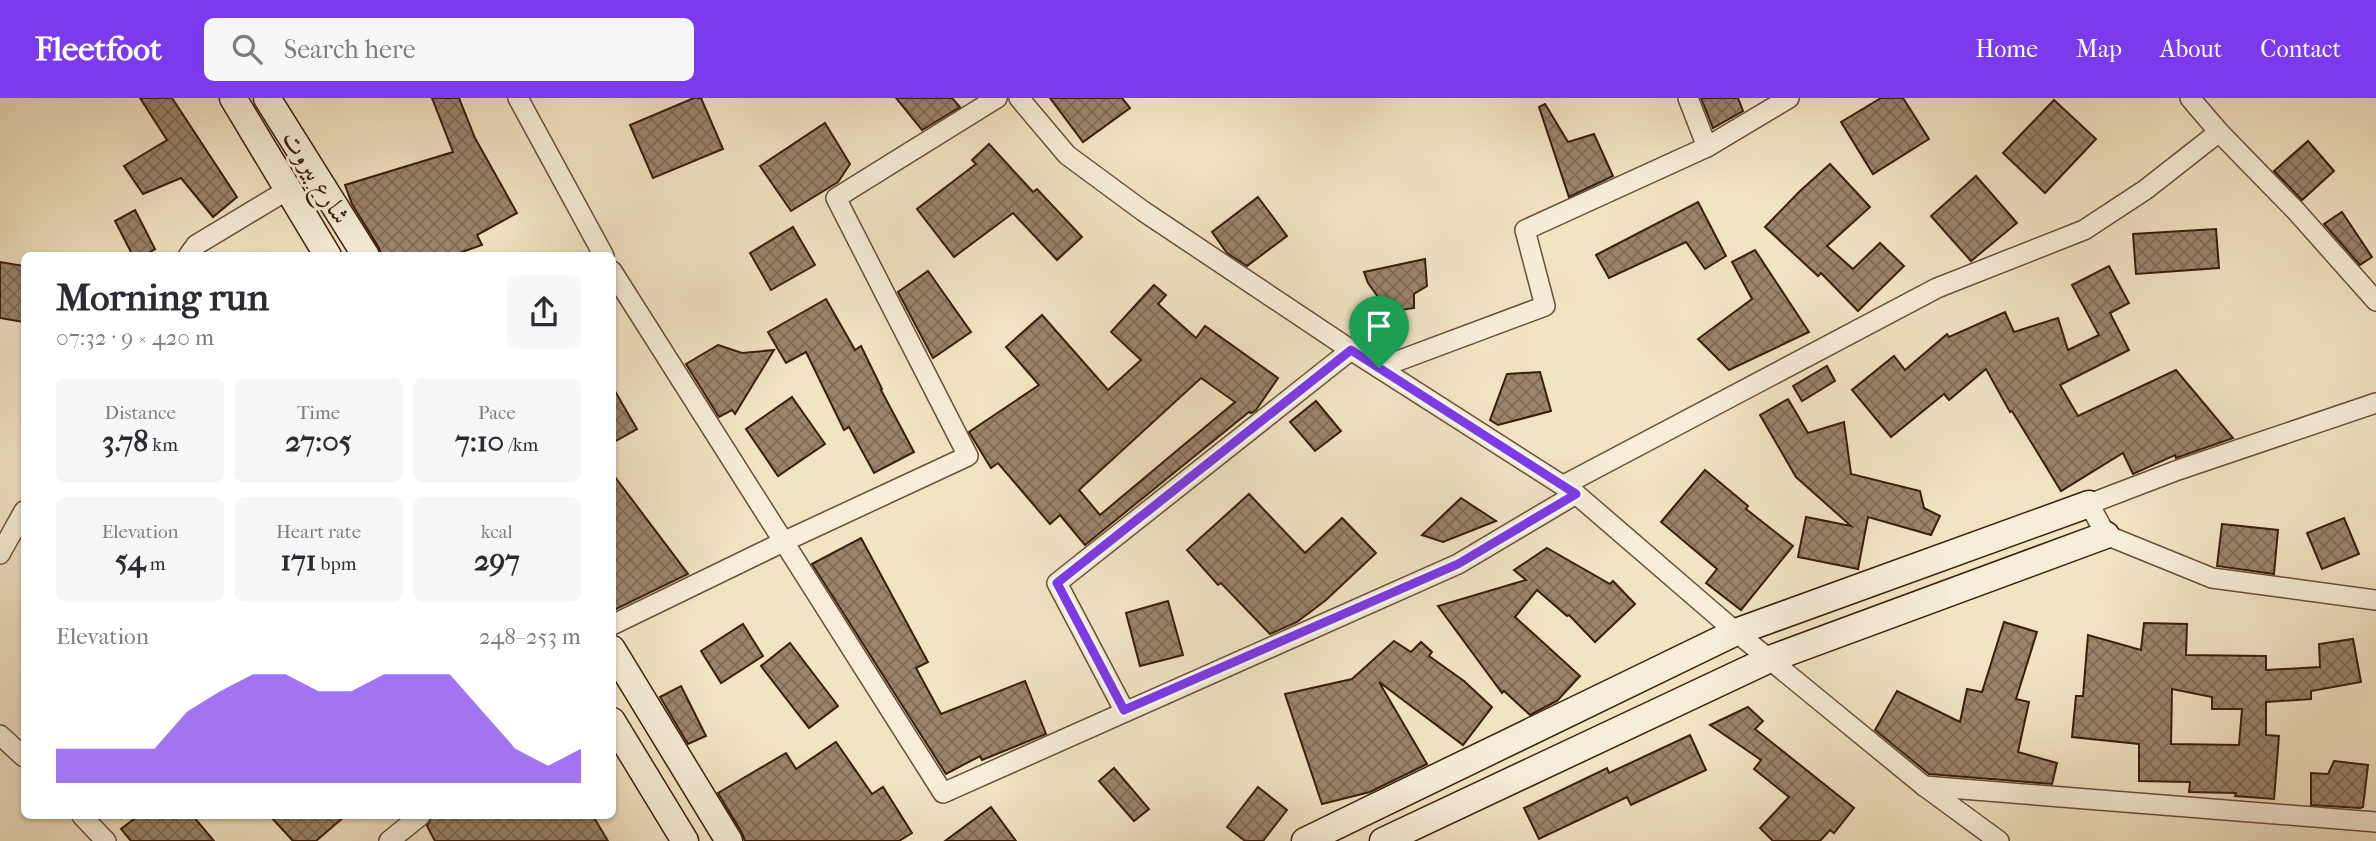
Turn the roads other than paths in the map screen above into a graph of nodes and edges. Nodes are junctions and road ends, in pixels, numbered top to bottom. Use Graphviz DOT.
graph roads {
  1 [pos="233,98"];
  2 [pos="267,98"];
  3 [pos="518,98"];
  4 [pos="997,98"];
  5 [pos="1019,98"];
  6 [pos="1688,98"];
  7 [pos="1789,98"];
  8 [pos="2190,98"];
  9 [pos="2219,132"];
  10 [pos="1707,147"];
  11 [pos="289,189"];
  12 [pos="191,252"];
  13 [pos="326,252"];
  14 [pos="363,252"];
  15 [pos="602,252"];
  16 [pos="616,283"];
  17 [pos="2376,301"];
  18 [pos="1351,350"];
  19 [pos="1379,368"];
  20 [pos="2376,403"];
  21 [pos="1570,489"];
  22 [pos="2089,504"];
  23 [pos="21,516"];
  24 [pos="2106,535"];
  25 [pos="783,542"];
  26 [pos="0,554"];
  27 [pos="2376,600"];
  28 [pos="616,623"];
  29 [pos="1737,632"];
  30 [pos="616,656"];
  31 [pos="1770,659"];
  32 [pos="1124,710"];
  33 [pos="616,728"];
  34 [pos="0,735"];
  35 [pos="21,754"];
  36 [pos="1924,786"];
  37 [pos="85,819"];
  38 [pos="416,819"];
  39 [pos="2376,822"];
  40 [pos="106,841"];
  41 [pos="389,841"];
  42 [pos="685,841"];
  43 [pos="729,841"];
  44 [pos="1307,841"];
  45 [pos="1383,841"];
  46 [pos="1999,841"];
  1 -- 11 [label="street, شارع بيروت"];
  2 -- 14 [label="street, شارع بيروت"];
  3 -- 15 [label="street"];
  4 -- 25 [label="street"];
  5 -- 18 [label="street"];
  6 -- 10 [label="street"];
  7 -- 10 [label="street"];
  8 -- 9 [label="street"];
  9 -- 17 [label="street"];
  9 -- 21 [label="street"];
  10 -- 19 [label="street"];
  11 -- 12 [label="street"];
  11 -- 13 [label="street, شارع بيروت"];
  16 -- 25 [label="street"];
  18 -- 19 [label="street"];
  18 -- 32 [label="street"];
  19 -- 21 [label="street"];
  20 -- 22 [label="street"];
  21 -- 29 [label="street"];
  21 -- 32 [label="street"];
  22 -- 24 [label="street"];
  22 -- 29 [label="street"];
  23 -- 26 [label="street"];
  24 -- 27 [label="street"];
  24 -- 31 [label="street"];
  25 -- 28 [label="street"];
  25 -- 32 [label="street"];
  29 -- 31 [label="street"];
  29 -- 44 [label="street"];
  30 -- 43 [label="street"];
  31 -- 36 [label="street"];
  31 -- 45 [label="street"];
  33 -- 42 [label="street"];
  34 -- 35 [label="street"];
  36 -- 39 [label="street"];
  36 -- 46 [label="street"];
  37 -- 40 [label="street"];
  38 -- 41 [label="street"];
}
